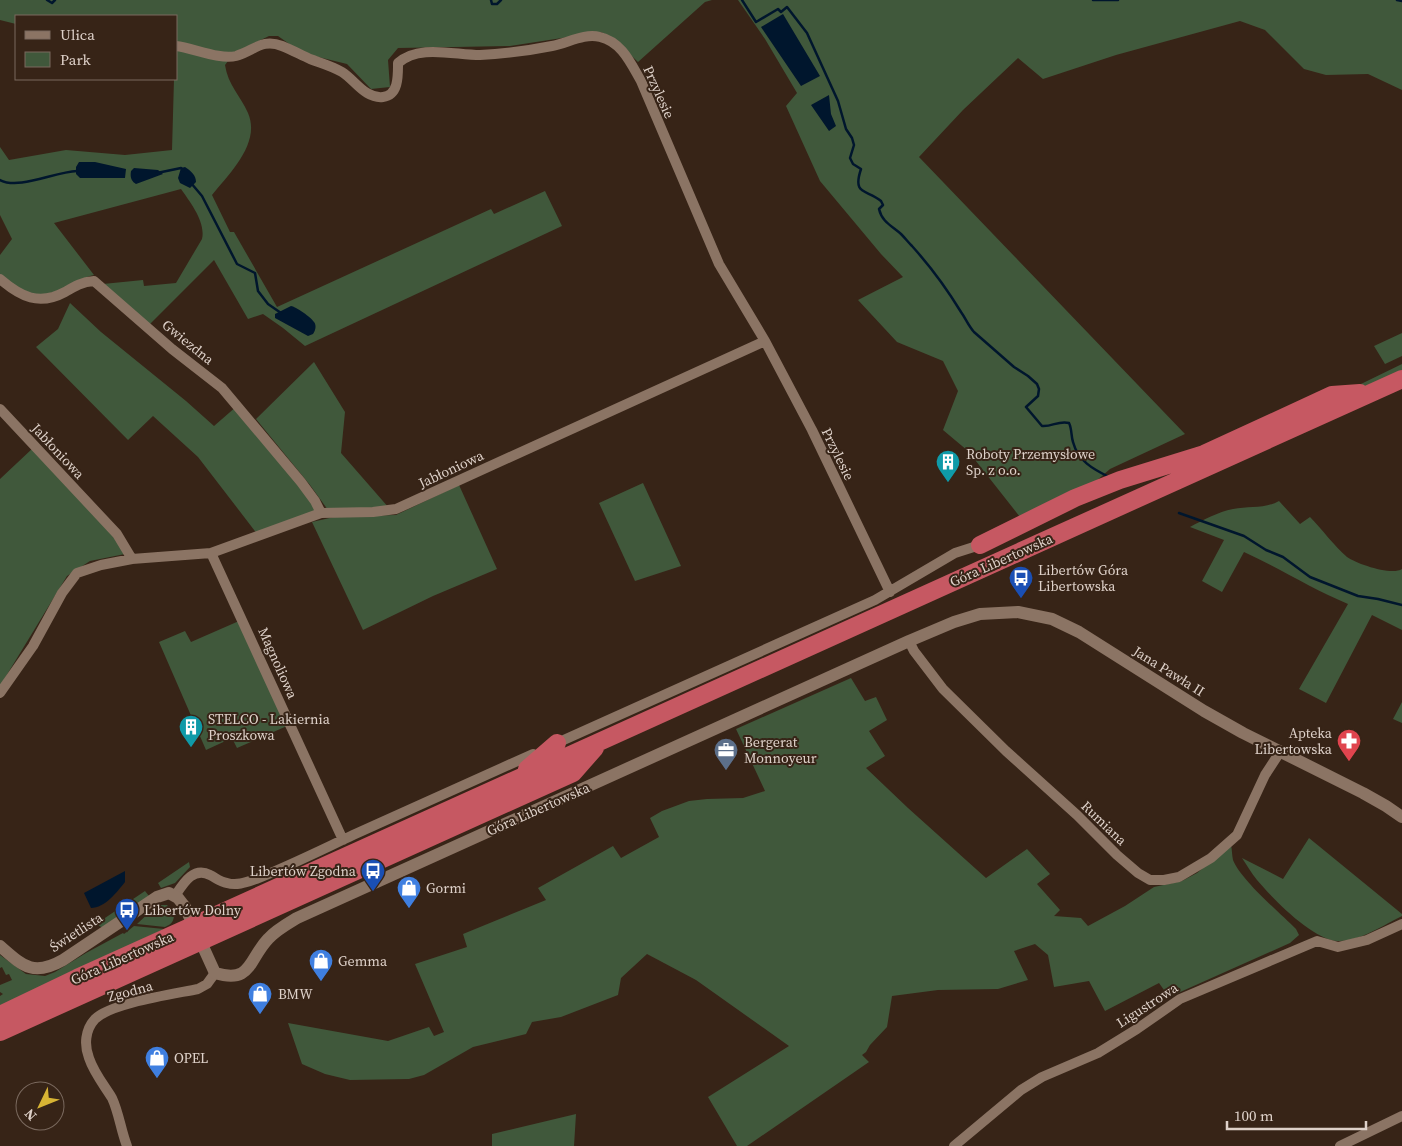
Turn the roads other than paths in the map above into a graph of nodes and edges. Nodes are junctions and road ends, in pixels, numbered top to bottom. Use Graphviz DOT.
graph roads {
  1 [pos="178,46"];
  2 [pos="0,279"];
  3 [pos="765,341"];
  4 [pos="1402,379"];
  5 [pos="1373,392"];
  6 [pos="0,409"];
  7 [pos="321,513"];
  8 [pos="980,545"];
  9 [pos="211,553"];
  10 [pos="132,559"];
  11 [pos="890,592"];
  12 [pos="909,641"];
  13 [pos="0,693"];
  14 [pos="601,742"];
  15 [pos="557,743"];
  16 [pos="1280,752"];
  17 [pos="533,754"];
  18 [pos="514,782"];
  19 [pos="1402,817"];
  20 [pos="343,840"];
  21 [pos="175,896"];
  22 [pos="1402,924"];
  23 [pos="198,933"];
  24 [pos="0,946"];
  25 [pos="215,973"];
  26 [pos="0,1015"];
  27 [pos="0,1032"];
  28 [pos="1402,1116"];
  29 [pos="127,1146"];
  30 [pos="954,1146"];
  31 [pos="1340,1146"];
  1 -- 3 [label="street, Przylesie"];
  2 -- 7 [label="street, Gwiezdna"];
  3 -- 7 [label="street, Jabłoniowa"];
  3 -- 11 [label="street, Przylesie"];
  4 -- 5 [label="highway, Góra Libertowska"];
  5 -- 8 [label="highway"];
  5 -- 14 [label="highway, Góra Libertowska"];
  6 -- 10 [label="street, Jabłoniowa"];
  7 -- 9 [label="street, Jabłoniowa"];
  8 -- 11 [label="street, Góra Libertowska"];
  9 -- 10 [label="street, Jabłoniowa"];
  9 -- 20 [label="street, Magnoliowa"];
  10 -- 13 [label="street, Jabłoniowa"];
  11 -- 15 [label="street, Góra Libertowska"];
  12 -- 16 [label="street, Jana Pawła II"];
  12 -- 16 [label="street, Rumiana"];
  12 -- 25 [label="street, Góra Libertowska"];
  14 -- 18 [label="highway, Góra Libertowska"];
  14 -- 23 [label="highway, Góra Libertowska"];
  15 -- 18 [label="highway"];
  16 -- 19 [label="street, Jana Pawła II"];
  17 -- 20 [label="street"];
  18 -- 23 [label="highway, Góra Libertowska"];
  20 -- 21 [label="street"];
  21 -- 23 [label="street"];
  21 -- 24 [label="street, Świetlista"];
  22 -- 30 [label="street, Ligustrowa"];
  23 -- 25 [label="street"];
  23 -- 26 [label="highway, Góra Libertowska"];
  23 -- 27 [label="highway, Góra Libertowska"];
  25 -- 29 [label="street, Zgodna"];
  28 -- 31 [label="street"];
}
